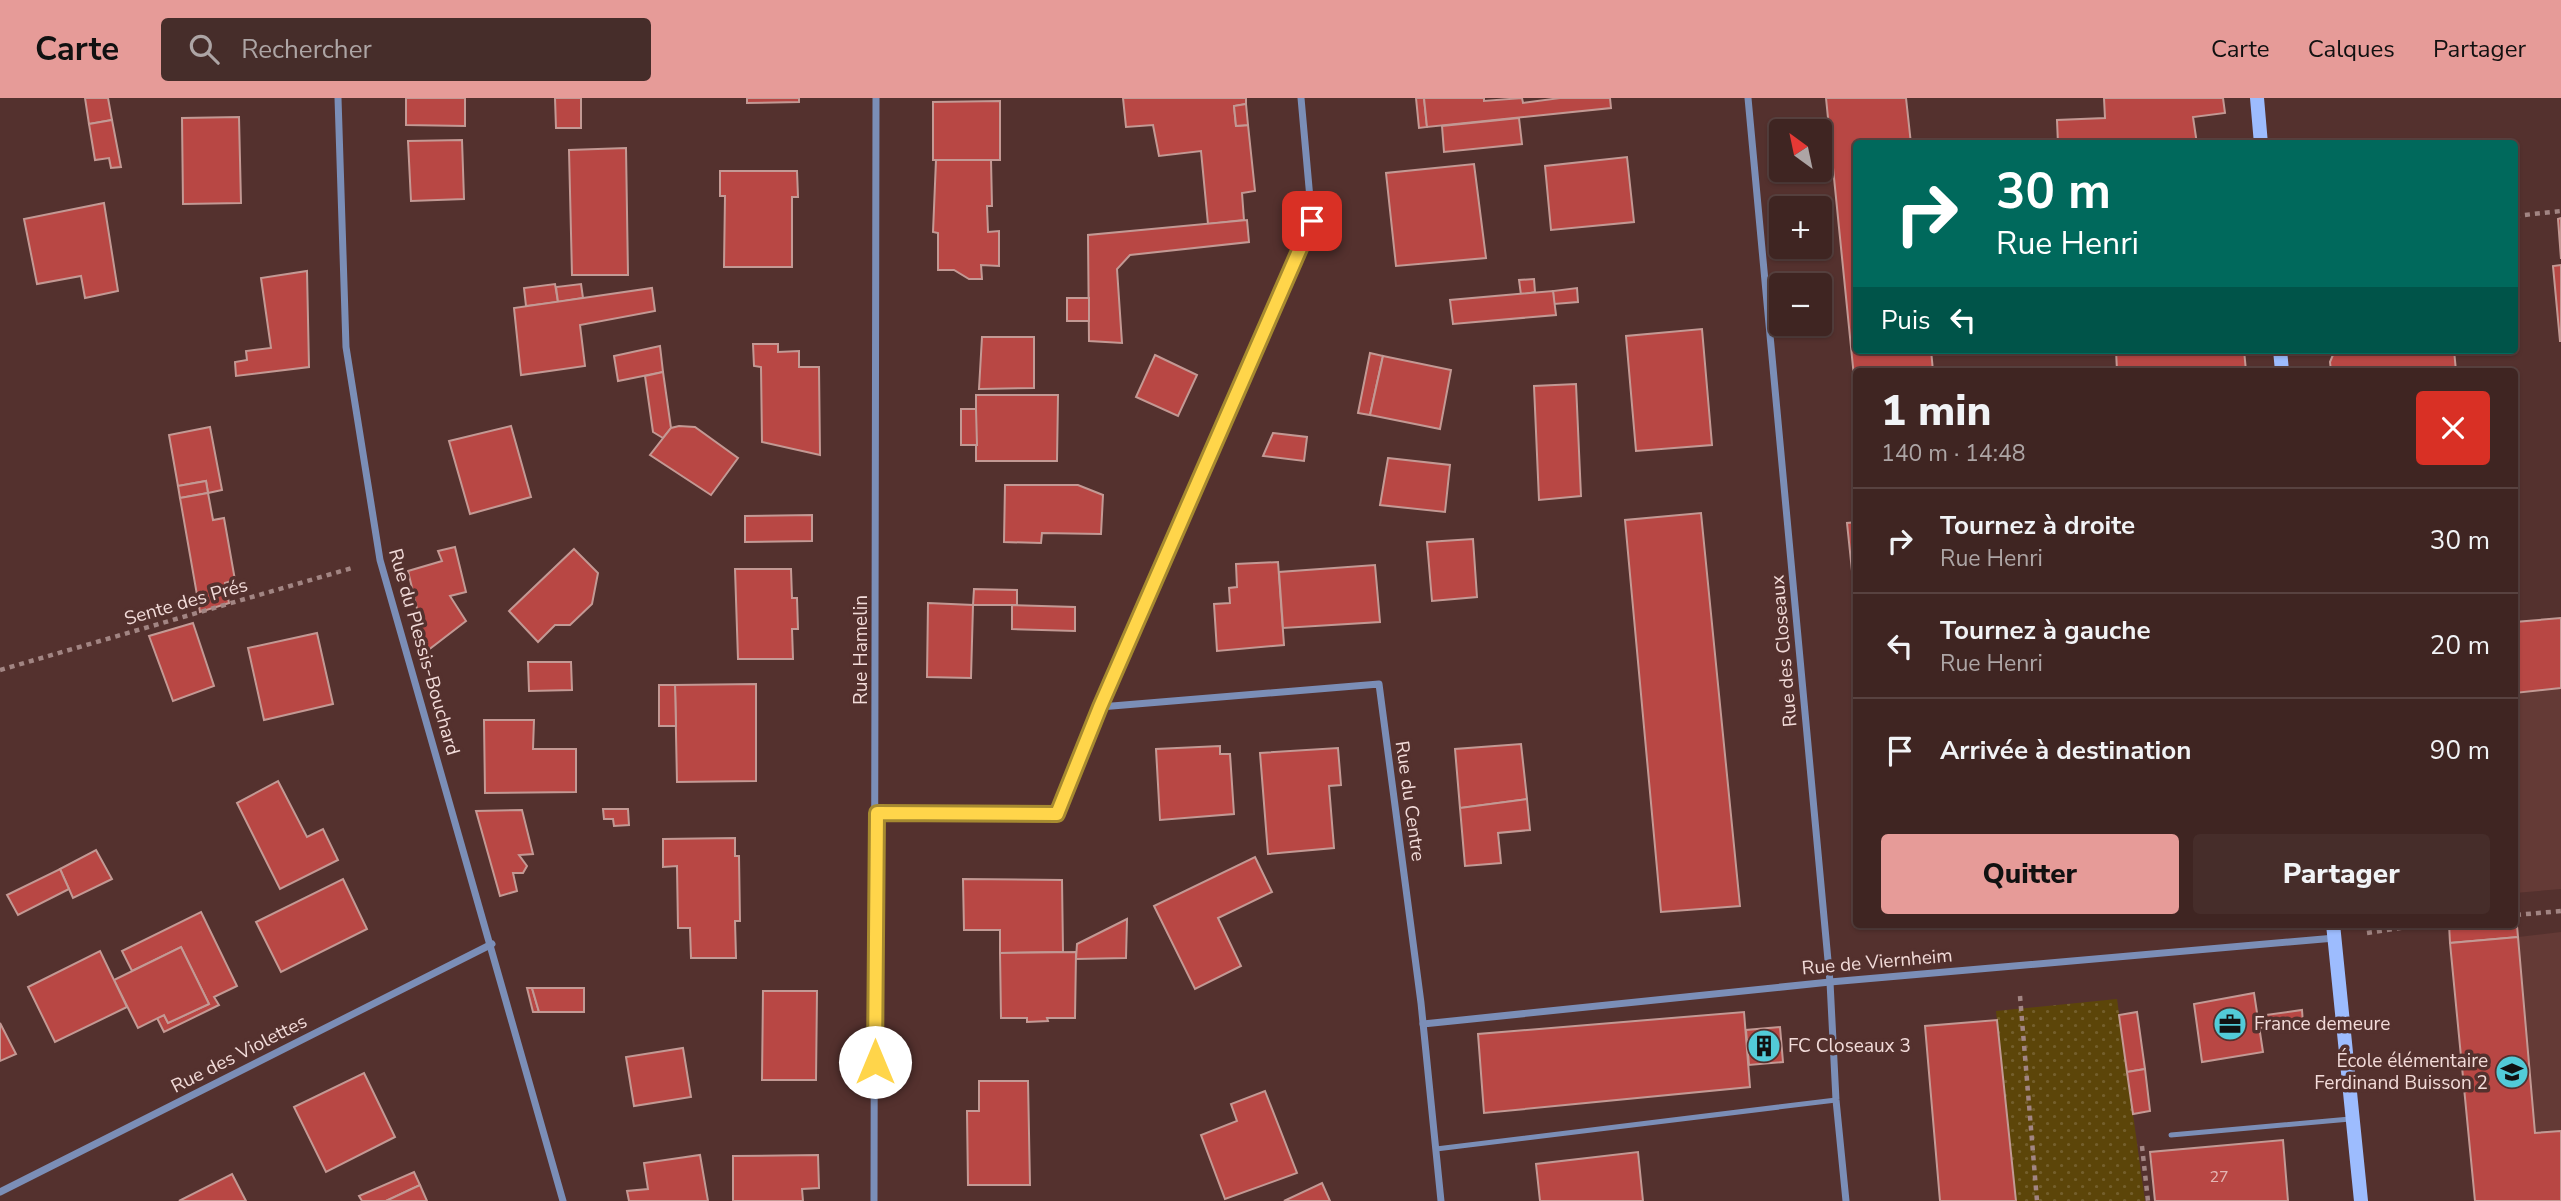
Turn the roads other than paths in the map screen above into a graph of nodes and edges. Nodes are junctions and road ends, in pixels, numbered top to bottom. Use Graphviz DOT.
graph roads {
  1 [pos="338,98"];
  2 [pos="876,98"];
  3 [pos="1301,98"];
  4 [pos="1748,98"];
  5 [pos="2257,98"];
  6 [pos="2262,140"];
  7 [pos="1100,707"];
  8 [pos="877,813"];
  9 [pos="2334,931"];
  10 [pos="492,944"];
  11 [pos="1830,982"];
  12 [pos="1423,1024"];
  13 [pos="1836,1100"];
  14 [pos="2353,1119"];
  15 [pos="2171,1135"];
  16 [pos="1436,1149"];
  17 [pos="0,1192"];
  18 [pos="563,1201"];
  19 [pos="874,1201"];
  20 [pos="1441,1201"];
  21 [pos="1846,1201"];
  22 [pos="2361,1201"];
  1 -- 10 [label="street, Rue du Plessis-Bouchard"];
  2 -- 8 [label="street, Rue Hamelin"];
  3 -- 7 [label="street"];
  4 -- 11 [label="street, Rue des Closeaux"];
  5 -- 6 [label="street"];
  7 -- 8 [label="street"];
  7 -- 12 [label="street, Rue du Centre"];
  8 -- 19 [label="street, Rue Hamelin"];
  9 -- 11 [label="street, Rue de Viernheim"];
  9 -- 14 [label="street"];
  10 -- 17 [label="street, Rue des Violettes"];
  10 -- 18 [label="street, Rue du Plessis-Bouchard"];
  11 -- 12 [label="street, Rue de Viernheim"];
  11 -- 13 [label="street, Rue des Closeaux"];
  12 -- 16 [label="street, Rue du Centre"];
  13 -- 16 [label="lane"];
  13 -- 21 [label="street, Rue des Closeaux"];
  14 -- 15 [label="lane"];
  14 -- 22 [label="street"];
  16 -- 20 [label="street, Rue du Centre"];
}
